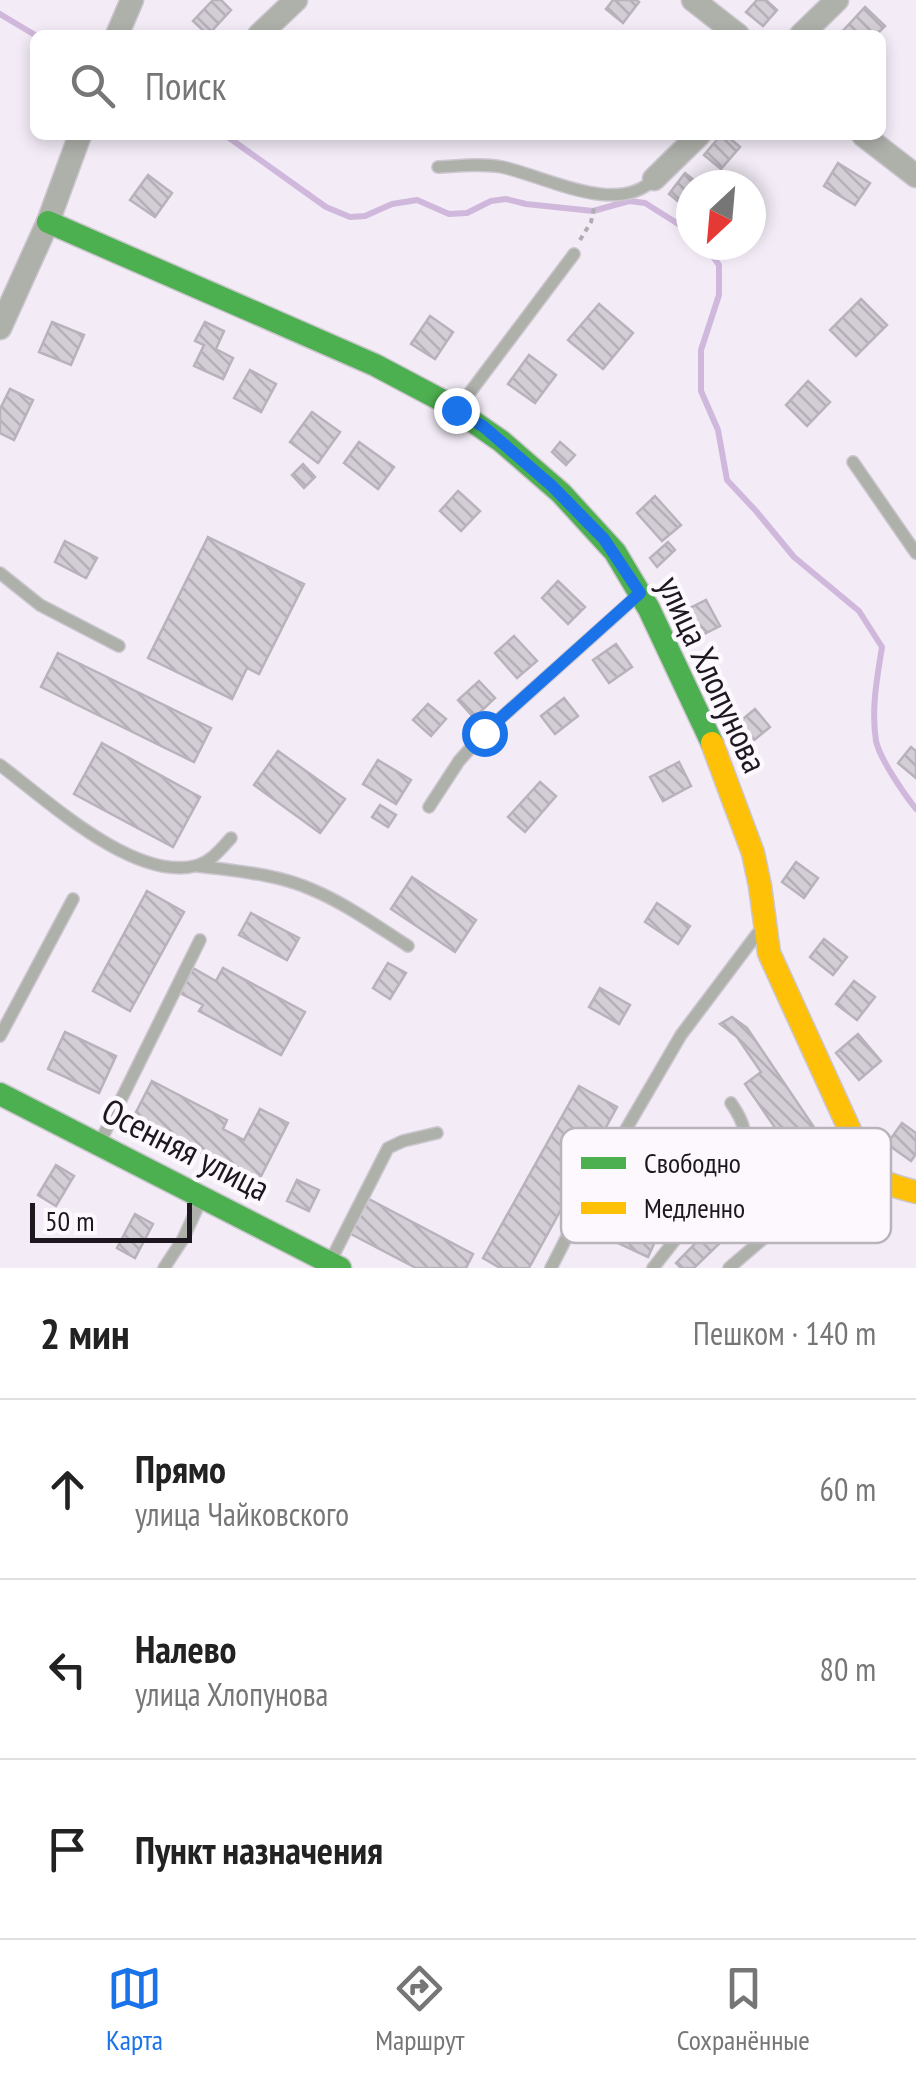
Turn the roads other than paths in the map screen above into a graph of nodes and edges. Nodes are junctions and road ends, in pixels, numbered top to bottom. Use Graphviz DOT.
graph roads {
  1 [pos="132,0"];
  2 [pos="296,0"];
  3 [pos="693,0"];
  4 [pos="837,0"];
  5 [pos="120,30"];
  6 [pos="263,30"];
  7 [pos="732,30"];
  8 [pos="805,30"];
  9 [pos="78,140"];
  10 [pos="694,140"];
  11 [pos="869,140"];
  12 [pos="438,167"];
  13 [pos="916,176"];
  14 [pos="654,179"];
  15 [pos="48,222"];
  16 [pos="574,254"];
  17 [pos="0,328"];
  18 [pos="456,410"];
  19 [pos="854,462"];
  20 [pos="916,553"];
  21 [pos="0,572"];
  22 [pos="640,593"];
  23 [pos="119,646"];
  24 [pos="0,765"];
  25 [pos="429,807"];
  26 [pos="231,838"];
  27 [pos="198,866"];
  28 [pos="73,899"];
  29 [pos="762,927"];
  30 [pos="200,940"];
  31 [pos="408,946"];
  32 [pos="0,1036"];
  33 [pos="0,1094"];
  34 [pos="731,1103"];
  35 [pos="627,1128"];
  36 [pos="746,1128"];
  37 [pos="848,1128"];
  38 [pos="437,1132"];
  39 [pos="99,1144"];
  40 [pos="891,1185"];
  41 [pos="916,1192"];
  42 [pos="203,1196"];
  43 [pos="564,1243"];
  44 [pos="673,1243"];
  45 [pos="758,1243"];
  46 [pos="335,1265"];
  47 [pos="164,1268"];
  48 [pos="551,1268"];
  49 [pos="653,1268"];
  50 [pos="729,1268"];
  1 -- 5 [label="street"];
  2 -- 6 [label="street"];
  3 -- 7 [label="street"];
  4 -- 8 [label="street"];
  9 -- 15 [label="street"];
  10 -- 14 [label="street"];
  11 -- 13 [label="street"];
  12 -- 14 [label="lane"];
  15 -- 17 [label="street"];
  15 -- 18 [label="street, улица Хлопунова"];
  16 -- 18 [label="lane"];
  18 -- 22 [label="street, улица Хлопунова"];
  19 -- 20 [label="lane"];
  21 -- 23 [label="lane"];
  22 -- 25 [label="lane"];
  22 -- 29 [label="street, улица Хлопунова"];
  24 -- 27 [label="lane"];
  26 -- 27 [label="lane"];
  27 -- 31 [label="lane"];
  28 -- 32 [label="lane"];
  29 -- 35 [label="lane"];
  29 -- 37 [label="street, улица Хлопунова"];
  30 -- 39 [label="lane"];
  33 -- 39 [label="street, Осенняя улица"];
  34 -- 36 [label="lane"];
  38 -- 46 [label="lane"];
  39 -- 42 [label="street, Осенняя улица"];
  40 -- 41 [label="street"];
  42 -- 46 [label="street, Осенняя улица"];
  42 -- 47 [label="lane"];
  43 -- 48 [label="lane"];
  44 -- 49 [label="lane"];
  45 -- 50 [label="lane"];
}
